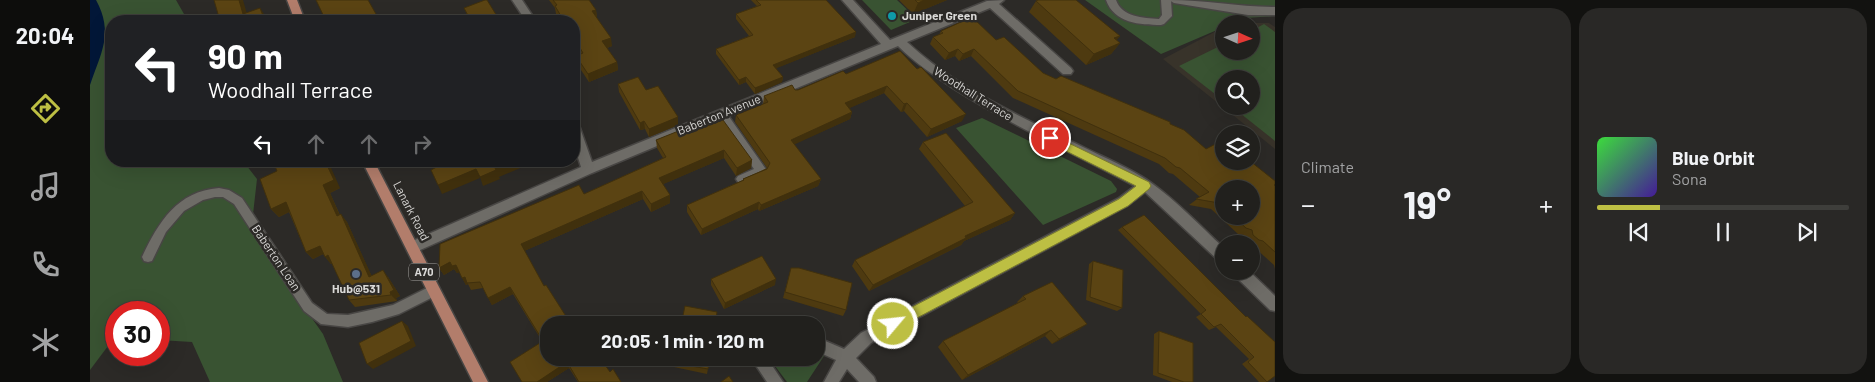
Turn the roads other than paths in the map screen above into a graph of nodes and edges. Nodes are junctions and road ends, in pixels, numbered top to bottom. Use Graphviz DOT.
graph roads {
  1 [pos="292,0"];
  2 [pos="517,0"];
  3 [pos="847,0"];
  4 [pos="1111,0"];
  5 [pos="1166,0"];
  6 [pos="1174,0"];
  7 [pos="995,1"];
  8 [pos="1275,11"];
  9 [pos="298,15"];
  10 [pos="527,15"];
  11 [pos="893,42"];
  12 [pos="1068,71"];
  13 [pos="722,114"];
  14 [pos="580,146"];
  15 [pos="371,167"];
  16 [pos="588,169"];
  17 [pos="742,179"];
  18 [pos="1145,186"];
  19 [pos="413,247"];
  20 [pos="1215,248"];
  21 [pos="148,257"];
  22 [pos="1249,280"];
  23 [pos="433,292"];
  24 [pos="1275,305"];
  25 [pos="825,347"];
  26 [pos="846,358"];
  27 [pos="764,366"];
  28 [pos="481,382"];
  29 [pos="776,382"];
  30 [pos="831,382"];
  31 [pos="870,382"];
  1 -- 9 [label="main road"];
  2 -- 10 [label="street"];
  3 -- 11 [label="street, Woodhall Terrace"];
  4 -- 5 [label="lane"];
  6 -- 8 [label="street"];
  7 -- 11 [label="street, Baberton Avenue"];
  7 -- 12 [label="street"];
  11 -- 13 [label="street, Baberton Avenue"];
  11 -- 18 [label="street, Woodhall Terrace"];
  13 -- 16 [label="street, Baberton Avenue"];
  13 -- 17 [label="lane"];
  14 -- 16 [label="street"];
  15 -- 19 [label="main road, Lanark Road / A70"];
  16 -- 19 [label="street, Baberton Avenue"];
  18 -- 20 [label="street, Woodhall Terrace"];
  18 -- 26 [label="street"];
  19 -- 23 [label="main road, Lanark Road / A70"];
  21 -- 23 [label="lane, Baberton Loan"];
  22 -- 24 [label="street"];
  23 -- 28 [label="main road, Lanark Road / A70"];
  25 -- 26 [label="street"];
  26 -- 30 [label="street"];
  26 -- 31 [label="street"];
  27 -- 29 [label="street"];
}
